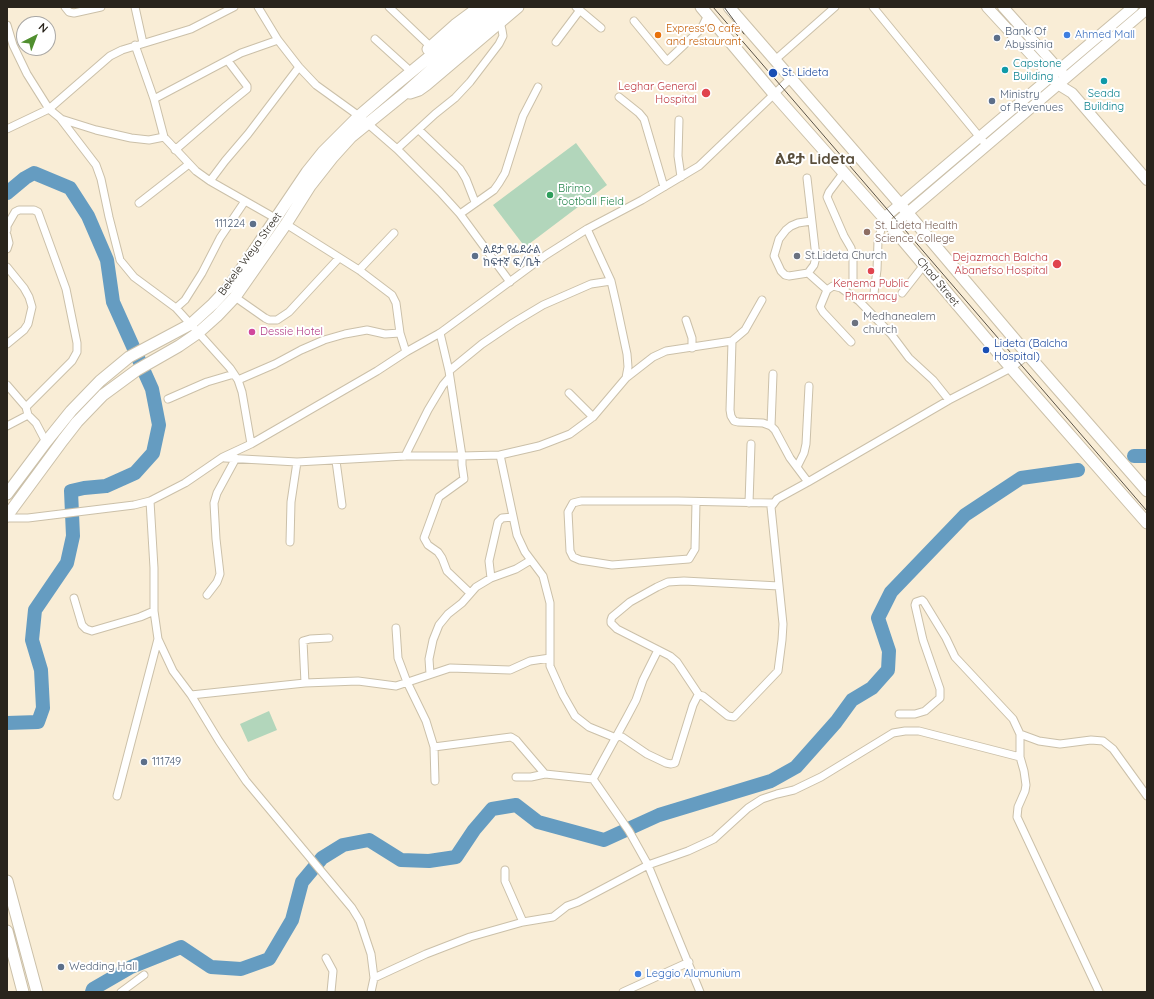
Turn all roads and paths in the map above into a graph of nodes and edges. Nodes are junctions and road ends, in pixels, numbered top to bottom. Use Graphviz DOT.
graph roads {
  1 [pos="64,7"];
  2 [pos="101,7"];
  3 [pos="134,7"];
  4 [pos="234,7"];
  5 [pos="258,7"];
  6 [pos="388,7"];
  7 [pos="479,7"];
  8 [pos="490,7"];
  9 [pos="504,7"];
  10 [pos="518,7"];
  11 [pos="729,7"];
  12 [pos="835,7"];
  13 [pos="873,7"];
  14 [pos="987,7"];
  15 [pos="1003,7"];
  16 [pos="1133,7"];
  17 [pos="578,9"];
  18 [pos="1142,10"];
  19 [pos="704,11"];
  20 [pos="634,21"];
  21 [pos="500,22"];
  22 [pos="7,25"];
  23 [pos="602,28"];
  24 [pos="375,39"];
  25 [pos="278,40"];
  26 [pos="556,42"];
  27 [pos="143,43"];
  28 [pos="134,45"];
  29 [pos="431,47"];
  30 [pos="775,60"];
  31 [pos="228,61"];
  32 [pos="299,67"];
  33 [pos="407,68"];
  34 [pos="1059,70"];
  35 [pos="1051,77"];
  36 [pos="791,78"];
  37 [pos="1063,82"];
  38 [pos="394,86"];
  39 [pos="538,87"];
  40 [pos="404,94"];
  41 [pos="774,94"];
  42 [pos="619,97"];
  43 [pos="154,99"];
  44 [pos="49,109"];
  45 [pos="359,116"];
  46 [pos="60,118"];
  47 [pos="679,120"];
  48 [pos="368,124"];
  49 [pos="7,129"];
  50 [pos="419,130"];
  51 [pos="164,136"];
  52 [pos="980,136"];
  53 [pos="987,146"];
  54 [pos="397,149"];
  55 [pos="175,150"];
  56 [pos="188,164"];
  57 [pos="844,172"];
  58 [pos="681,177"];
  59 [pos="807,178"];
  60 [pos="1147,180"];
  61 [pos="210,181"];
  62 [pos="664,187"];
  63 [pos="245,200"];
  64 [pos="475,202"];
  65 [pos="139,203"];
  66 [pos="900,204"];
  67 [pos="908,213"];
  68 [pos="460,214"];
  69 [pos="275,218"];
  70 [pos="811,221"];
  71 [pos="886,223"];
  72 [pos="286,224"];
  73 [pos="7,230"];
  74 [pos="587,230"];
  75 [pos="394,233"];
  76 [pos="7,235"];
  77 [pos="7,249"];
  78 [pos="339,258"];
  79 [pos="924,265"];
  80 [pos="7,267"];
  81 [pos="360,270"];
  82 [pos="808,273"];
  83 [pos="611,281"];
  84 [pos="853,281"];
  85 [pos="510,282"];
  86 [pos="827,290"];
  87 [pos="874,293"];
  88 [pos="902,293"];
  89 [pos="236,297"];
  90 [pos="762,300"];
  91 [pos="176,308"];
  92 [pos="686,320"];
  93 [pos="191,324"];
  94 [pos="198,333"];
  95 [pos="400,333"];
  96 [pos="440,333"];
  97 [pos="732,341"];
  98 [pos="851,342"];
  99 [pos="7,344"];
  100 [pos="692,348"];
  101 [pos="406,352"];
  102 [pos="1028,355"];
  103 [pos="1011,368"];
  104 [pos="773,374"];
  105 [pos="449,375"];
  106 [pos="236,377"];
  107 [pos="626,378"];
  108 [pos="7,385"];
  109 [pos="808,386"];
  110 [pos="569,393"];
  111 [pos="168,399"];
  112 [pos="949,400"];
  113 [pos="26,407"];
  114 [pos="28,415"];
  115 [pos="594,417"];
  116 [pos="7,426"];
  117 [pos="771,426"];
  118 [pos="46,442"];
  119 [pos="251,444"];
  120 [pos="751,444"];
  121 [pos="500,455"];
  122 [pos="405,456"];
  123 [pos="462,456"];
  124 [pos="223,458"];
  125 [pos="236,458"];
  126 [pos="336,461"];
  127 [pos="297,462"];
  128 [pos="797,467"];
  129 [pos="808,482"];
  130 [pos="1147,491"];
  131 [pos="7,494"];
  132 [pos="150,501"];
  133 [pos="696,502"];
  134 [pos="749,503"];
  135 [pos="773,503"];
  136 [pos="342,505"];
  137 [pos="7,517"];
  138 [pos="512,517"];
  139 [pos="1146,523"];
  140 [pos="290,542"];
  141 [pos="531,560"];
  142 [pos="491,578"];
  143 [pos="780,586"];
  144 [pos="470,593"];
  145 [pos="207,596"];
  146 [pos="74,598"];
  147 [pos="154,611"];
  148 [pos="396,628"];
  149 [pos="329,638"];
  150 [pos="158,639"];
  151 [pos="658,650"];
  152 [pos="550,658"];
  153 [pos="430,674"];
  154 [pos="407,682"];
  155 [pos="305,683"];
  156 [pos="191,695"];
  157 [pos="699,695"];
  158 [pos="899,714"];
  159 [pos="1020,734"];
  160 [pos="617,737"];
  161 [pos="434,747"];
  162 [pos="1020,757"];
  163 [pos="545,774"];
  164 [pos="516,777"];
  165 [pos="593,779"];
  166 [pos="435,781"];
  167 [pos="117,796"];
  168 [pos="1147,796"];
  169 [pos="648,865"];
  170 [pos="505,870"];
  171 [pos="7,881"];
  172 [pos="524,922"];
  173 [pos="7,930"];
  174 [pos="326,958"];
  175 [pos="688,962"];
  176 [pos="144,975"];
  177 [pos="374,978"];
  178 [pos="23,992"];
  179 [pos="37,992"];
  180 [pos="121,992"];
  181 [pos="331,992"];
  182 [pos="371,992"];
  183 [pos="623,992"];
  184 [pos="700,992"];
  185 [pos="1098,992"];
  1 -- 2 [label="street"];
  3 -- 27 [label="street"];
  4 -- 27 [label="street"];
  5 -- 25 [label="street"];
  6 -- 29 [label="street"];
  7 -- 29 [label="main road"];
  8 -- 38 [label="main road, Bekele Weya Street"];
  9 -- 40 [label="main road"];
  10 -- 21 [label="main road"];
  11 -- 30 [label="main road, Chad Street"];
  12 -- 30 [label="street"];
  13 -- 52 [label="street"];
  14 -- 35 [label="main road"];
  15 -- 34 [label="main road"];
  16 -- 34 [label="main road"];
  17 -- 23 [label="street"];
  17 -- 26 [label="street"];
  18 -- 37 [label="main road"];
  19 -- 20 [label="street"];
  19 -- 41 [label="main road, Chad Street"];
  21 -- 40 [label="main road"];
  21 -- 50 [label="street"];
  22 -- 44 [label="street"];
  24 -- 33 [label="street"];
  25 -- 31 [label="street"];
  25 -- 32 [label="street"];
  27 -- 28 [label="street"];
  28 -- 43 [label="street"];
  28 -- 44 [label="street"];
  29 -- 33 [label="main road"];
  30 -- 36 [label="main road, Chad Street"];
  31 -- 43 [label="street"];
  31 -- 55 [label="street"];
  32 -- 45 [label="street"];
  32 -- 61 [label="street"];
  33 -- 38 [label="main road"];
  34 -- 35 [label="main road"];
  34 -- 37 [label="main road"];
  35 -- 37 [label="main road"];
  35 -- 52 [label="main road"];
  36 -- 41 [label="street"];
  36 -- 66 [label="main road, Chad Street"];
  37 -- 53 [label="main road"];
  37 -- 60 [label="main road"];
  38 -- 45 [label="main road, Bekele Weya Street"];
  39 -- 64 [label="street"];
  40 -- 48 [label="main road"];
  41 -- 57 [label="main road, Chad Street"];
  41 -- 58 [label="street"];
  42 -- 62 [label="street"];
  43 -- 51 [label="street"];
  44 -- 46 [label="street"];
  44 -- 49 [label="street"];
  45 -- 48 [label="street"];
  45 -- 69 [label="main road, Bekele Weya Street"];
  46 -- 51 [label="street"];
  46 -- 91 [label="street"];
  47 -- 58 [label="street"];
  48 -- 54 [label="street"];
  48 -- 72 [label="main road"];
  50 -- 54 [label="street"];
  50 -- 64 [label="street"];
  51 -- 55 [label="street"];
  52 -- 53 [label="street"];
  52 -- 66 [label="main road"];
  53 -- 67 [label="main road"];
  54 -- 68 [label="street"];
  55 -- 56 [label="street"];
  56 -- 61 [label="street"];
  56 -- 65 [label="street"];
  57 -- 71 [label="main road, Chad Street"];
  57 -- 84 [label="street"];
  58 -- 62 [label="street"];
  59 -- 70 [label="street"];
  61 -- 63 [label="street"];
  62 -- 74 [label="street"];
  63 -- 69 [label="street"];
  63 -- 91 [label="street"];
  64 -- 68 [label="street"];
  66 -- 67 [label="main road, Chad Street"];
  66 -- 71 [label="main road"];
  67 -- 71 [label="main road"];
  67 -- 102 [label="main road, Chad Street"];
  68 -- 85 [label="street"];
  69 -- 93 [label="main road, Bekele Weya Street"];
  70 -- 82 [label="street"];
  70 -- 82 [label="street"];
  71 -- 79 [label="main road, Chad Street"];
  71 -- 87 [label="street"];
  72 -- 78 [label="street"];
  72 -- 89 [label="main road"];
  73 -- 113 [label="street"];
  74 -- 83 [label="street"];
  74 -- 85 [label="street"];
  75 -- 81 [label="street"];
  76 -- 77 [label="street"];
  78 -- 81 [label="street"];
  78 -- 89 [label="street"];
  79 -- 88 [label="street"];
  79 -- 103 [label="main road, Chad Street"];
  80 -- 99 [label="street"];
  81 -- 95 [label="street"];
  82 -- 86 [label="street"];
  83 -- 105 [label="street"];
  83 -- 107 [label="street"];
  85 -- 96 [label="street"];
  86 -- 98 [label="street"];
  86 -- 112 [label="street"];
  89 -- 94 [label="main road"];
  90 -- 97 [label="street"];
  91 -- 93 [label="street"];
  92 -- 100 [label="street"];
  93 -- 94 [label="street"];
  93 -- 118 [label="main road, Bekele Weya Street"];
  94 -- 106 [label="street"];
  94 -- 137 [label="main road"];
  95 -- 101 [label="street"];
  95 -- 106 [label="street"];
  96 -- 101 [label="street"];
  96 -- 105 [label="street"];
  97 -- 100 [label="street"];
  97 -- 117 [label="street"];
  100 -- 107 [label="street"];
  101 -- 119 [label="street"];
  102 -- 103 [label="street"];
  102 -- 130 [label="main road, Chad Street"];
  103 -- 112 [label="street"];
  103 -- 139 [label="main road, Chad Street"];
  104 -- 117 [label="street"];
  105 -- 122 [label="street"];
  105 -- 123 [label="street"];
  106 -- 111 [label="street"];
  106 -- 119 [label="street"];
  107 -- 115 [label="street"];
  108 -- 113 [label="street"];
  109 -- 128 [label="street"];
  110 -- 115 [label="street"];
  112 -- 129 [label="street"];
  113 -- 114 [label="street"];
  114 -- 116 [label="street"];
  114 -- 118 [label="street"];
  115 -- 121 [label="street"];
  117 -- 128 [label="street"];
  118 -- 131 [label="main road, Bekele Weya Street"];
  119 -- 124 [label="street"];
  120 -- 134 [label="street"];
  121 -- 123 [label="street"];
  121 -- 138 [label="street"];
  122 -- 123 [label="street"];
  122 -- 126 [label="street"];
  123 -- 144 [label="street"];
  124 -- 125 [label="street"];
  124 -- 132 [label="street"];
  125 -- 127 [label="street"];
  125 -- 145 [label="street"];
  126 -- 127 [label="street"];
  126 -- 136 [label="street"];
  127 -- 140 [label="street"];
  128 -- 129 [label="street"];
  129 -- 135 [label="street"];
  132 -- 137 [label="street"];
  132 -- 147 [label="street"];
  133 -- 133 [label="street"];
  133 -- 134 [label="street"];
  134 -- 135 [label="street"];
  135 -- 143 [label="street"];
  138 -- 141 [label="street"];
  138 -- 142 [label="street"];
  141 -- 142 [label="street"];
  141 -- 152 [label="street"];
  142 -- 144 [label="street"];
  143 -- 151 [label="street"];
  143 -- 157 [label="street"];
  144 -- 153 [label="street"];
  146 -- 147 [label="street"];
  147 -- 150 [label="street"];
  148 -- 154 [label="street"];
  149 -- 155 [label="street"];
  150 -- 156 [label="street"];
  150 -- 167 [label="street"];
  151 -- 157 [label="street"];
  151 -- 160 [label="street"];
  152 -- 153 [label="street"];
  152 -- 160 [label="street"];
  153 -- 154 [label="street"];
  154 -- 155 [label="street"];
  154 -- 161 [label="street"];
  155 -- 156 [label="street"];
  156 -- 177 [label="street"];
  157 -- 160 [label="street"];
  158 -- 159 [label="street"];
  159 -- 162 [label="street"];
  159 -- 168 [label="street"];
  160 -- 165 [label="street"];
  161 -- 163 [label="street"];
  161 -- 166 [label="street"];
  162 -- 169 [label="street"];
  162 -- 185 [label="street"];
  163 -- 164 [label="street"];
  163 -- 165 [label="street"];
  165 -- 169 [label="street"];
  169 -- 172 [label="street"];
  169 -- 175 [label="street"];
  170 -- 172 [label="street"];
  171 -- 179 [label="main road"];
  172 -- 177 [label="street"];
  173 -- 178 [label="main road"];
  174 -- 181 [label="street"];
  175 -- 183 [label="street"];
  175 -- 184 [label="street"];
  176 -- 180 [label="street"];
  177 -- 182 [label="street"];
}
